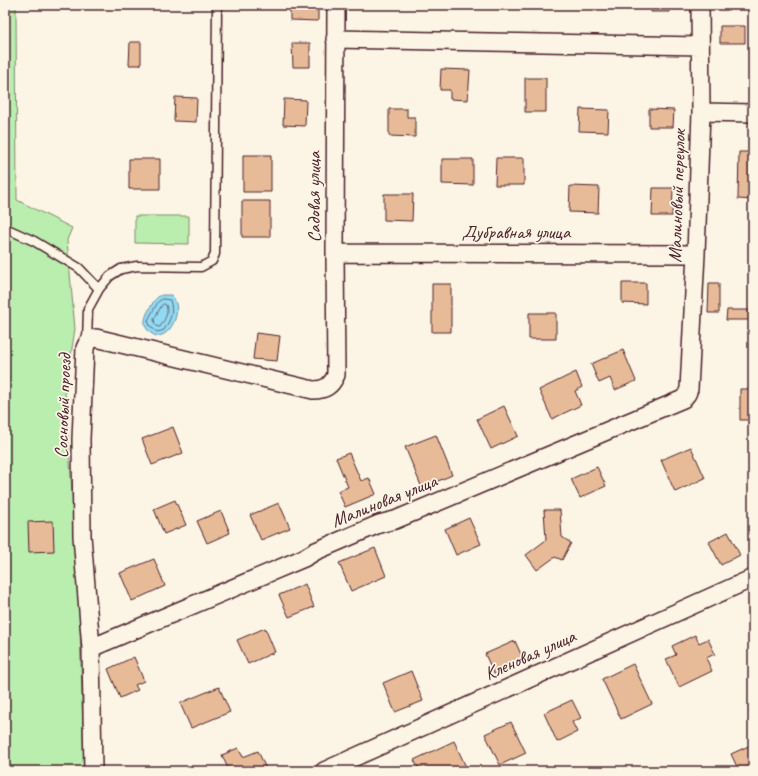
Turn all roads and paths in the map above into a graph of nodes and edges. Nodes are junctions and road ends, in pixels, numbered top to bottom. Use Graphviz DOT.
graph roads {
  1 [pos="217,5"];
  2 [pos="336,5"];
  3 [pos="700,5"];
  4 [pos="335,39"];
  5 [pos="700,46"];
  6 [pos="701,112"];
  7 [pos="753,113"];
  8 [pos="5,228"];
  9 [pos="335,253"];
  10 [pos="696,254"];
  11 [pos="99,289"];
  12 [pos="87,342"];
  13 [pos="328,387"];
  14 [pos="689,389"];
  15 [pos="753,578"];
  16 [pos="91,648"];
  17 [pos="93,771"];
  18 [pos="324,771"];
  1 -- 11 [label="lane"];
  2 -- 4 [label="street, Садовая улица"];
  3 -- 5 [label="street, Малиновый переулок"];
  4 -- 5 [label="street"];
  4 -- 9 [label="street, Садовая улица"];
  5 -- 6 [label="street, Малиновый переулок"];
  6 -- 7 [label="street"];
  6 -- 10 [label="street, Малиновый переулок"];
  8 -- 11 [label="lane"];
  9 -- 10 [label="street, Дубравная улица"];
  9 -- 13 [label="street, Садовая улица"];
  10 -- 14 [label="street, Малиновый переулок"];
  11 -- 12 [label="lane"];
  12 -- 13 [label="street, Сосновый проезд"];
  12 -- 16 [label="street, Сосновый проезд"];
  14 -- 16 [label="street, Малиновая улица"];
  15 -- 18 [label="street, Кленовая улица"];
  16 -- 17 [label="street, Сосновый проезд"];
}
